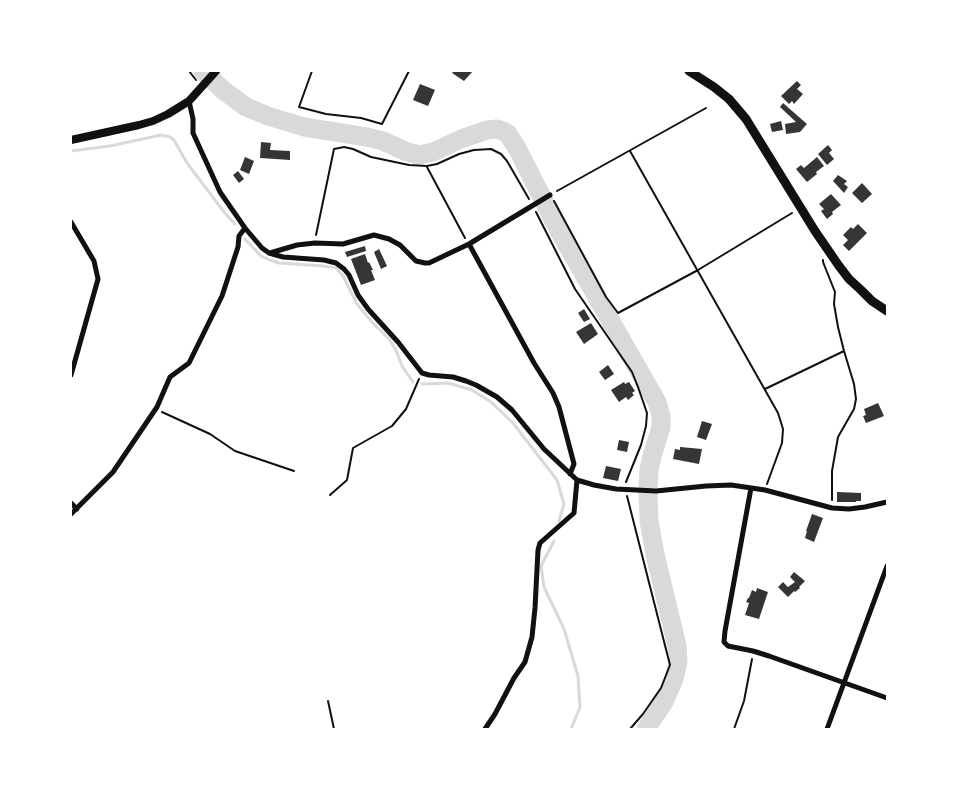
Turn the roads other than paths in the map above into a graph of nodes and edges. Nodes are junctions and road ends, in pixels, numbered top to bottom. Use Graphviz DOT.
graph roads {
  1 [pos="216,71"];
  2 [pos="689,71"];
  3 [pos="190,101"];
  4 [pos="71,140"];
  5 [pos="550,195"];
  6 [pos="71,222"];
  7 [pos="244,228"];
  8 [pos="469,244"];
  9 [pos="269,253"];
  10 [pos="887,311"];
  11 [pos="71,375"];
  12 [pos="570,474"];
  13 [pos="577,480"];
  14 [pos="751,488"];
  15 [pos="887,502"];
  16 [pos="71,503"];
  17 [pos="77,509"];
  18 [pos="71,514"];
  19 [pos="887,566"];
  20 [pos="844,684"];
  21 [pos="887,698"];
  22 [pos="485,729"];
  23 [pos="827,729"];
  1 -- 3 [label="main road"];
  2 -- 10 [label="main road"];
  3 -- 4 [label="main road"];
  3 -- 7 [label="street"];
  5 -- 8 [label="street"];
  6 -- 11 [label="street"];
  7 -- 9 [label="street"];
  7 -- 17 [label="street"];
  8 -- 9 [label="street"];
  8 -- 12 [label="street"];
  9 -- 12 [label="street"];
  12 -- 13 [label="street"];
  13 -- 14 [label="street"];
  13 -- 22 [label="street"];
  14 -- 15 [label="street"];
  14 -- 20 [label="street"];
  16 -- 17 [label="street"];
  17 -- 18 [label="street"];
  19 -- 20 [label="street"];
  20 -- 21 [label="street"];
  20 -- 23 [label="street"];
}
